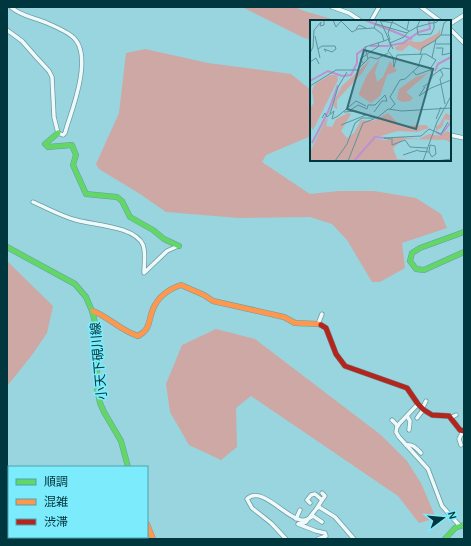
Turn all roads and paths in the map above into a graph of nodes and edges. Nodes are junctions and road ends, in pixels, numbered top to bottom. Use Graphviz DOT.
graph roads {
  1 [pos="11,7"];
  2 [pos="334,7"];
  3 [pos="379,7"];
  4 [pos="421,7"];
  5 [pos="464,15"];
  6 [pos="360,20"];
  7 [pos="372,20"];
  8 [pos="439,20"];
  9 [pos="451,23"];
  10 [pos="7,30"];
  11 [pos="451,30"];
  12 [pos="464,43"];
  13 [pos="58,133"];
  14 [pos="451,135"];
  15 [pos="464,138"];
  16 [pos="33,202"];
  17 [pos="464,232"];
  18 [pos="179,246"];
  19 [pos="7,247"];
  20 [pos="464,252"];
  21 [pos="93,311"];
  22 [pos="322,314"];
  23 [pos="318,324"];
  24 [pos="426,401"];
  25 [pos="418,404"];
  26 [pos="423,409"];
  27 [pos="456,415"];
  28 [pos="407,416"];
  29 [pos="417,418"];
  30 [pos="450,418"];
  31 [pos="392,420"];
  32 [pos="398,426"];
  33 [pos="409,430"];
  34 [pos="464,431"];
  35 [pos="406,445"];
  36 [pos="461,445"];
  37 [pos="421,453"];
  38 [pos="128,466"];
  39 [pos="322,493"];
  40 [pos="322,500"];
  41 [pos="310,503"];
  42 [pos="317,508"];
  43 [pos="300,510"];
  44 [pos="296,518"];
  45 [pos="311,518"];
  46 [pos="322,522"];
  47 [pos="462,525"];
  48 [pos="148,526"];
  49 [pos="153,539"];
  50 [pos="286,539"];
  51 [pos="318,539"];
  52 [pos="354,539"];
  53 [pos="445,539"];
  1 -- 13 [label="street"];
  2 -- 6 [label="street"];
  3 -- 7 [label="street"];
  4 -- 8 [label="street"];
  5 -- 9 [label="street"];
  10 -- 13 [label="street"];
  11 -- 12 [label="street"];
  13 -- 18 [label="street"];
  14 -- 15 [label="street"];
  16 -- 18 [label="street"];
  17 -- 20 [label="street"];
  19 -- 21 [label="street, 小天下硯川線"];
  21 -- 23 [label="street"];
  21 -- 38 [label="street, 小天下硯川線"];
  22 -- 23 [label="street"];
  23 -- 25 [label="street"];
  24 -- 26 [label="street"];
  25 -- 26 [label="street"];
  25 -- 28 [label="street"];
  26 -- 29 [label="street"];
  26 -- 30 [label="street"];
  27 -- 30 [label="street"];
  28 -- 32 [label="street"];
  28 -- 33 [label="street"];
  30 -- 34 [label="street"];
  31 -- 32 [label="street"];
  32 -- 35 [label="street"];
  34 -- 36 [label="street"];
  35 -- 37 [label="street"];
  35 -- 47 [label="street"];
  39 -- 40 [label="street"];
  40 -- 41 [label="street"];
  40 -- 42 [label="street"];
  42 -- 45 [label="street"];
  42 -- 52 [label="street"];
  43 -- 44 [label="street"];
  44 -- 45 [label="street"];
  44 -- 50 [label="street"];
  45 -- 46 [label="street"];
  45 -- 51 [label="street"];
  47 -- 53 [label="street"];
  48 -- 49 [label="street"];
}
